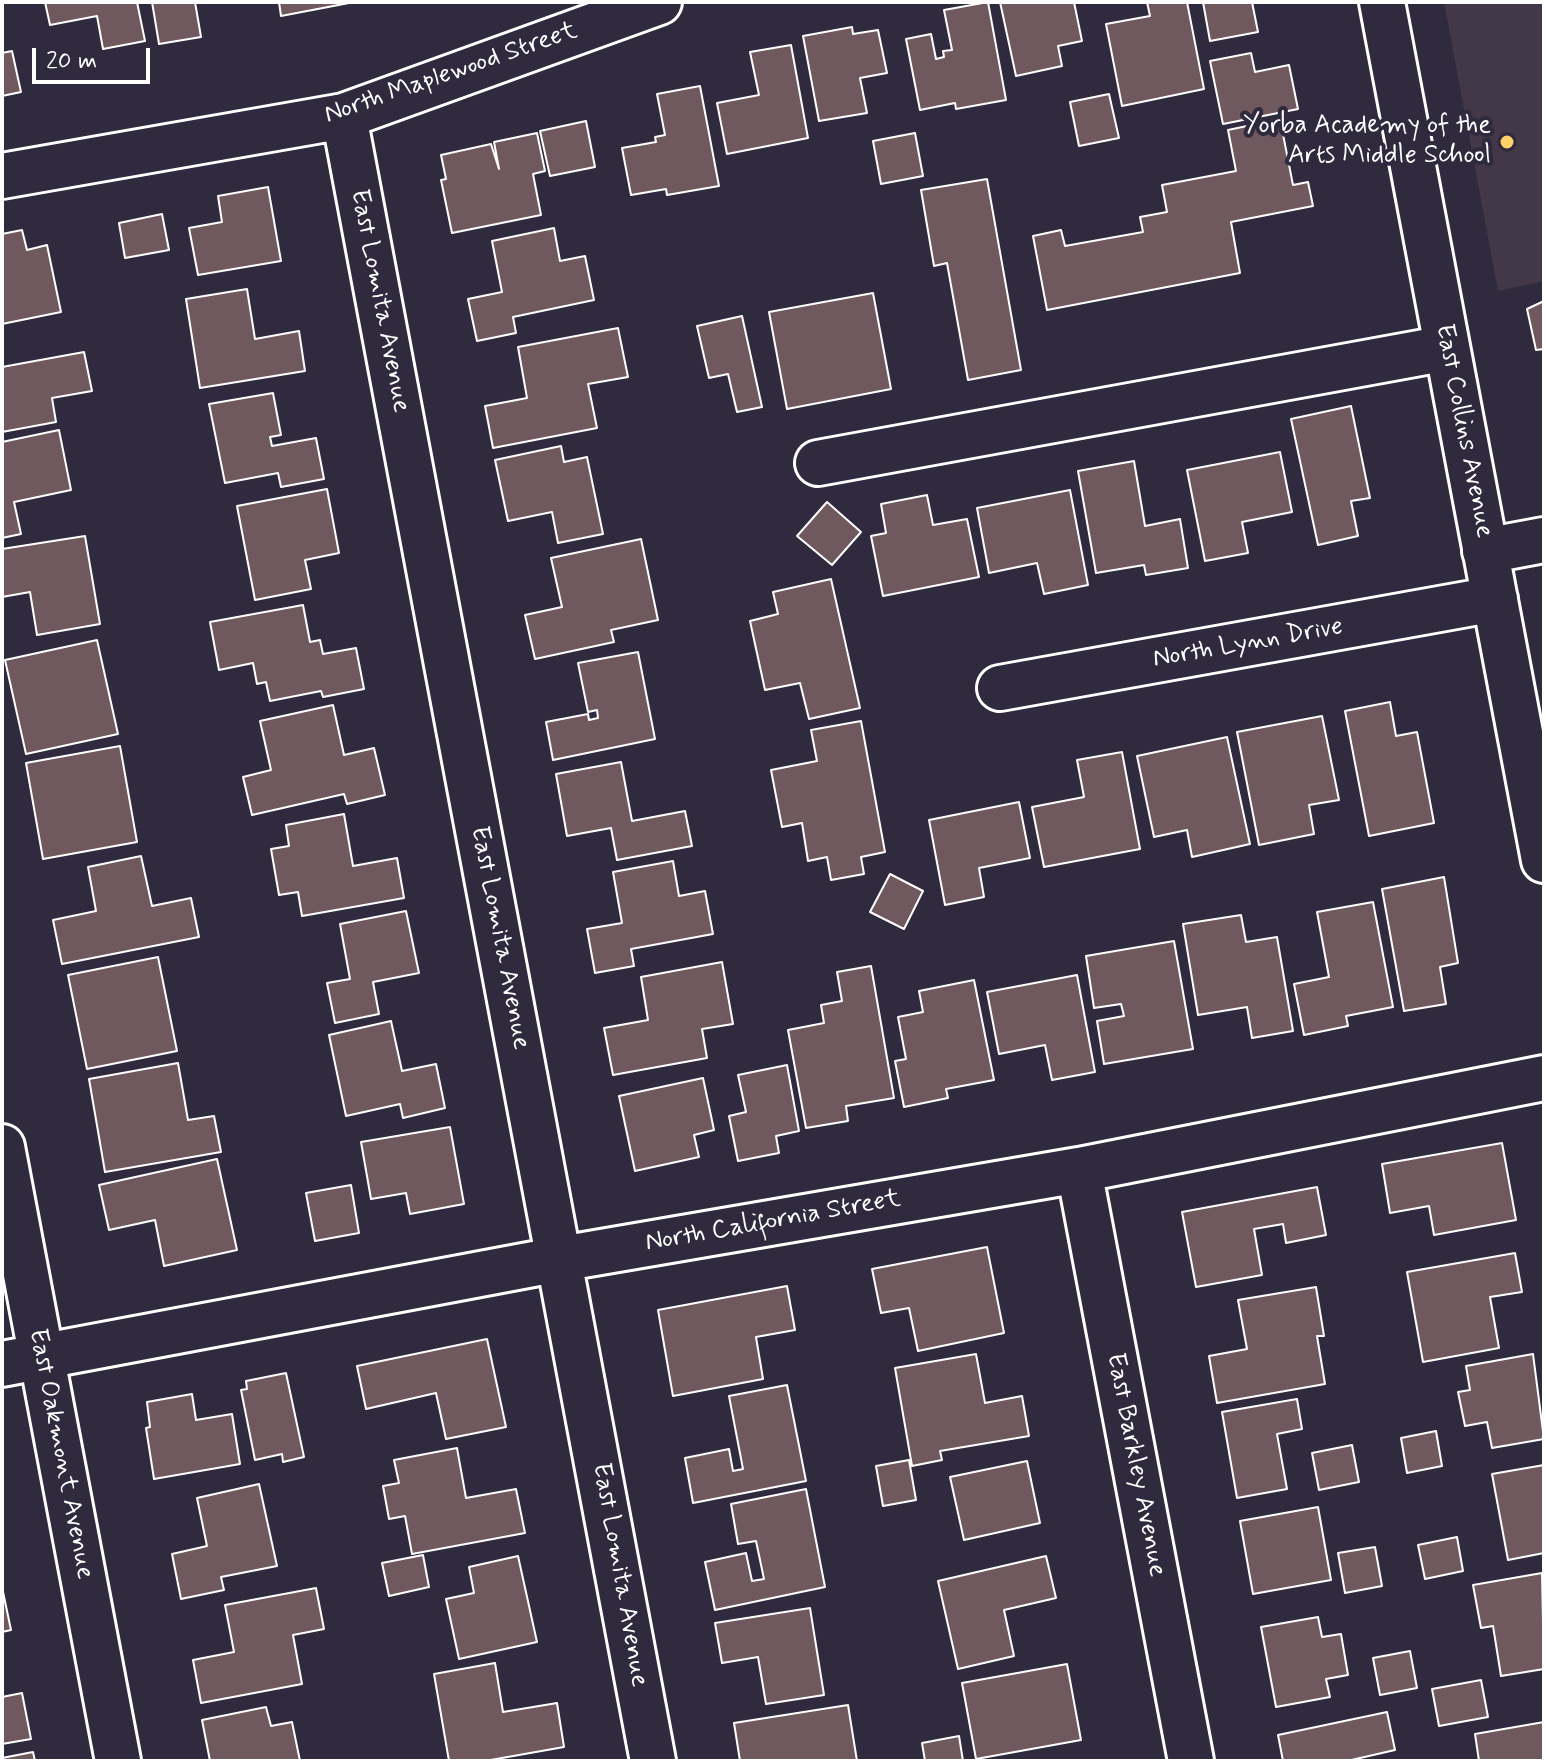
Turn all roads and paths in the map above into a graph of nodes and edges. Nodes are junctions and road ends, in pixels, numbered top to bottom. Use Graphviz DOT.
graph roads {
  1 [pos="659,2"];
  2 [pos="1382,2"];
  3 [pos="344,116"];
  4 [pos="2,176"];
  5 [pos="1447,348"];
  6 [pos="818,463"];
  7 [pos="1544,540"];
  8 [pos="1485,551"];
  9 [pos="1495,599"];
  10 [pos="1000,688"];
  11 [pos="1544,860"];
  12 [pos="1544,1078"];
  13 [pos="2,1147"];
  14 [pos="1079,1170"];
  15 [pos="560,1259"];
  16 [pos="22,1360"];
  17 [pos="118,1761"];
  18 [pos="653,1761"];
  19 [pos="1191,1761"];
  1 -- 3 [label="street, North Maplewood Street"];
  2 -- 5 [label="street, East Collins Avenue"];
  3 -- 4 [label="street, North Maplewood Street"];
  3 -- 15 [label="street, East Lomita Avenue"];
  5 -- 6 [label="street"];
  5 -- 8 [label="street, East Collins Avenue"];
  7 -- 8 [label="street"];
  8 -- 9 [label="street, East Collins Avenue"];
  9 -- 10 [label="street, North Lynn Drive"];
  9 -- 11 [label="street, East Collins Avenue"];
  12 -- 14 [label="street, North California Street"];
  13 -- 16 [label="street, East Oakmont Avenue"];
  14 -- 15 [label="street, North California Street"];
  14 -- 19 [label="street, East Barkley Avenue"];
  15 -- 16 [label="street, North California Street"];
  15 -- 18 [label="street, East Lomita Avenue"];
  16 -- 17 [label="street, East Oakmont Avenue"];
}
